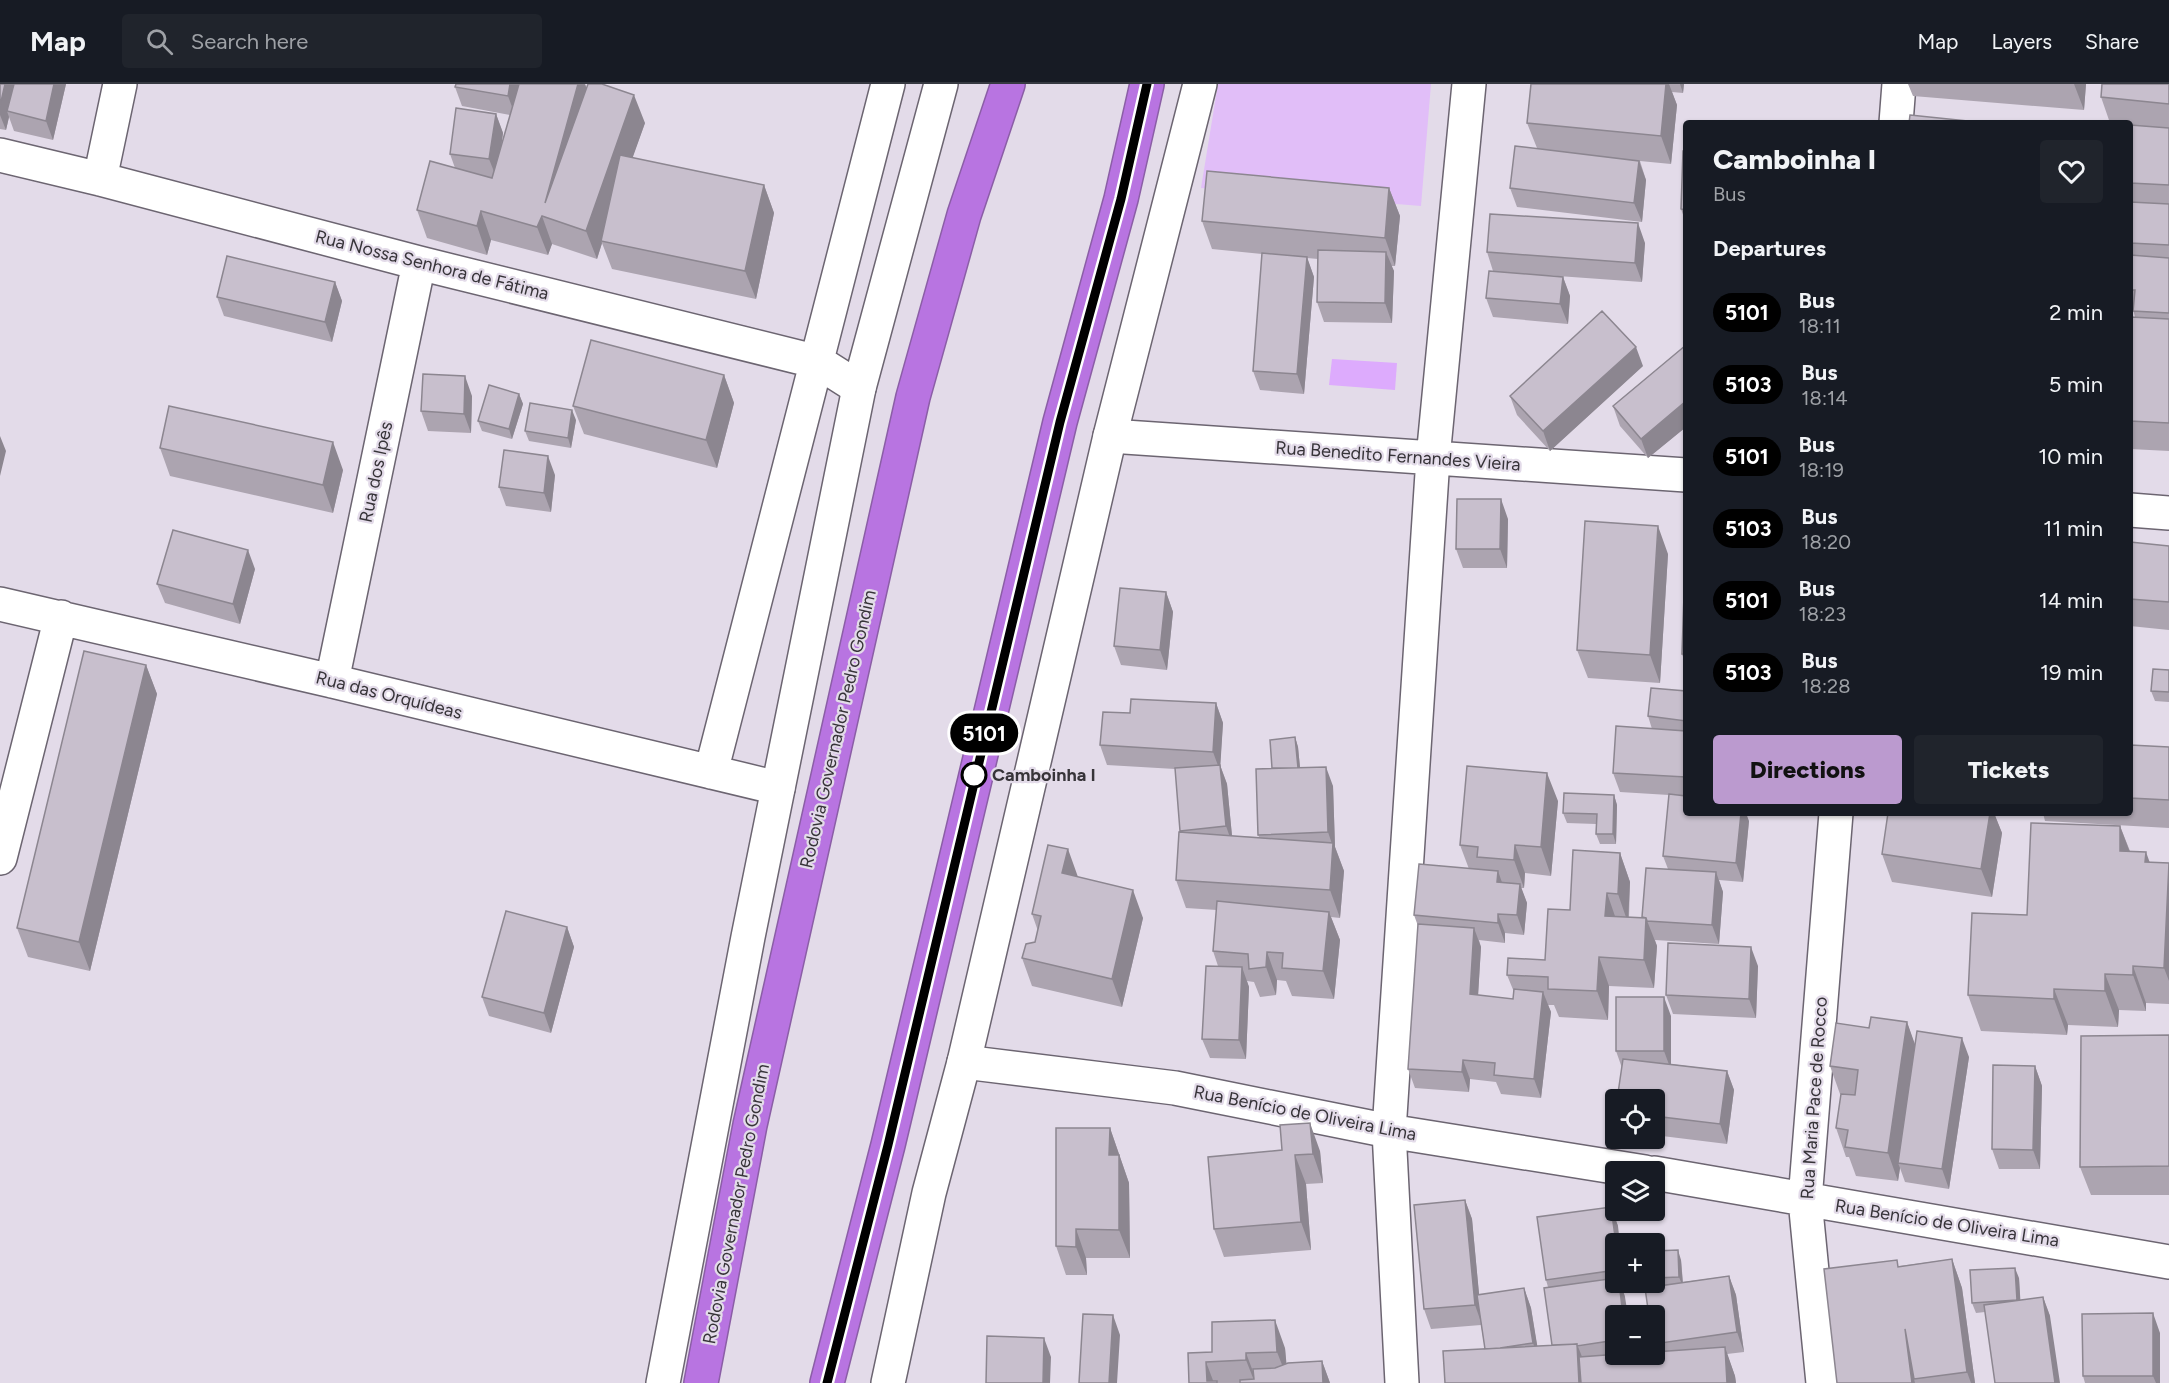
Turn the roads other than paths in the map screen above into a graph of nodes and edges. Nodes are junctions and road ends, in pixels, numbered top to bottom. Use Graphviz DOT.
graph roads {
  1 [pos="120,84"];
  2 [pos="888,84"];
  3 [pos="942,84"];
  4 [pos="1008,84"];
  5 [pos="1147,84"];
  6 [pos="1200,84"];
  7 [pos="1469,84"];
  8 [pos="1899,84"];
  9 [pos="1896,120"];
  10 [pos="0,155"];
  11 [pos="100,179"];
  12 [pos="419,263"];
  13 [pos="818,362"];
  14 [pos="859,388"];
  15 [pos="1110,436"];
  16 [pos="1433,458"];
  17 [pos="1683,476"];
  18 [pos="2133,510"];
  19 [pos="2169,513"];
  20 [pos="0,604"];
  21 [pos="61,616"];
  22 [pos="332,681"];
  23 [pos="711,772"];
  24 [pos="778,788"];
  25 [pos="1836,816"];
  26 [pos="0,858"];
  27 [pos="964,1062"];
  28 [pos="1389,1131"];
  29 [pos="1605,1166"];
  30 [pos="1665,1175"];
  31 [pos="1805,1200"];
  32 [pos="2169,1262"];
  33 [pos="663,1383"];
  34 [pos="701,1383"];
  35 [pos="826,1383"];
  36 [pos="888,1383"];
  37 [pos="1402,1383"];
  38 [pos="1823,1383"];
  1 -- 11 [label="street"];
  2 -- 13 [label="street"];
  3 -- 14 [label="street"];
  4 -- 34 [label="highway, Rodovia Governador Pedro Gondim"];
  5 -- 35 [label="highway"];
  6 -- 15 [label="street"];
  7 -- 16 [label="street"];
  8 -- 9 [label="street"];
  10 -- 11 [label="street, Rua Nossa Senhora de Fátima"];
  11 -- 12 [label="street, Rua Nossa Senhora de Fátima"];
  12 -- 13 [label="street, Rua Nossa Senhora de Fátima"];
  12 -- 22 [label="street, Rua dos Ipês"];
  13 -- 14 [label="street, Rua Nossa Senhora de Fátima"];
  13 -- 23 [label="street"];
  14 -- 24 [label="street"];
  15 -- 16 [label="street, Rua Benedito Fernandes Vieira"];
  15 -- 27 [label="street"];
  16 -- 17 [label="street, Rua Benedito Fernandes Vieira"];
  16 -- 28 [label="street"];
  18 -- 19 [label="street"];
  20 -- 21 [label="street, Rua das Orquídeas"];
  21 -- 22 [label="street, Rua das Orquídeas"];
  21 -- 26 [label="street"];
  22 -- 23 [label="street, Rua das Orquídeas"];
  23 -- 24 [label="street, Rua das Orquídeas"];
  24 -- 33 [label="street"];
  25 -- 31 [label="street, Rua Maria Pace de Rocco"];
  27 -- 28 [label="street, Rua Benício de Oliveira Lima"];
  27 -- 36 [label="street"];
  28 -- 29 [label="street, Rua Benício de Oliveira Lima"];
  28 -- 37 [label="street"];
  30 -- 31 [label="street, Rua Benício de Oliveira Lima"];
  31 -- 32 [label="street, Rua Benício de Oliveira Lima"];
  31 -- 38 [label="street, Rua Maria Pace de Rocco"];
}
